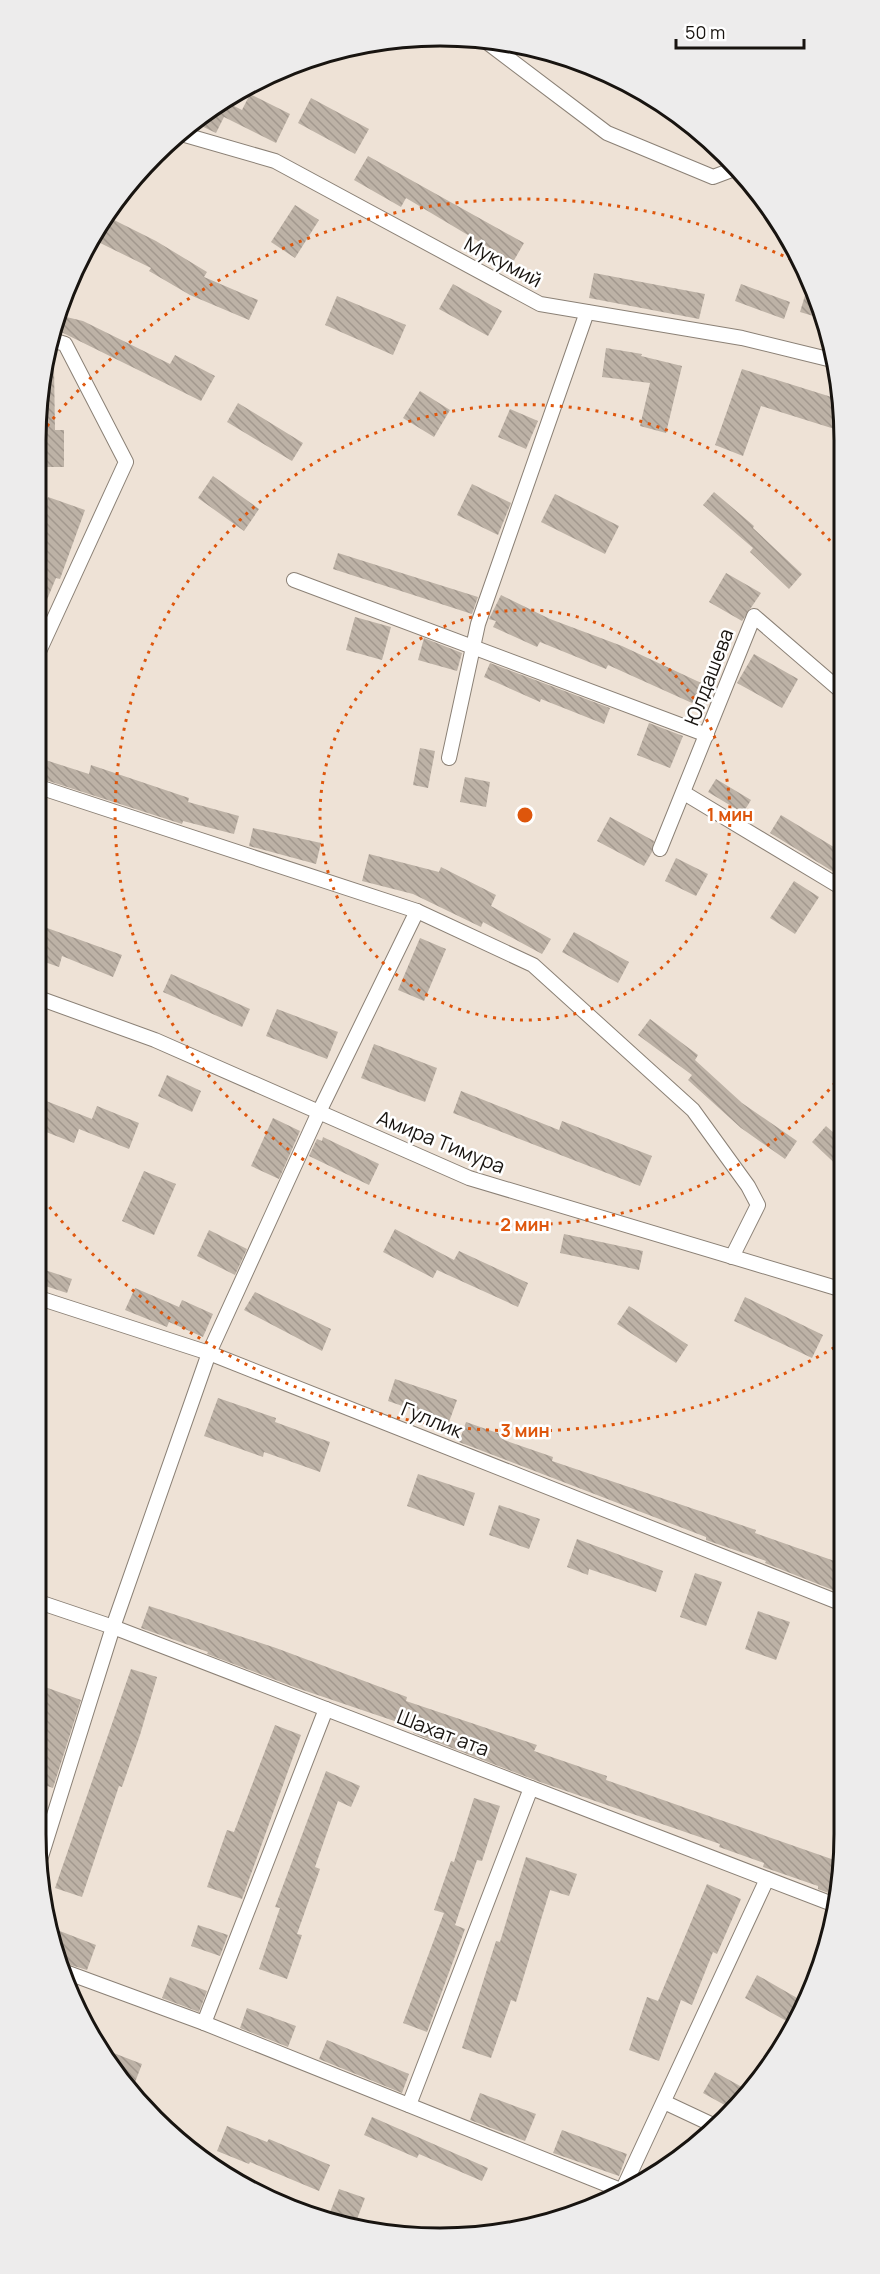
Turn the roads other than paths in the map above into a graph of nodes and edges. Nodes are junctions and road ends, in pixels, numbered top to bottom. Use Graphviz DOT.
graph roads {
  1 [pos="499,51"];
  2 [pos="190,136"];
  3 [pos="727,172"];
  4 [pos="587,312"];
  5 [pos="59,342"];
  6 [pos="825,358"];
  7 [pos="294,580"];
  8 [pos="46,636"];
  9 [pos="473,648"];
  10 [pos="834,685"];
  11 [pos="707,735"];
  12 [pos="449,758"];
  13 [pos="46,789"];
  14 [pos="684,793"];
  15 [pos="660,849"];
  16 [pos="834,883"];
  17 [pos="417,911"];
  18 [pos="46,1001"];
  19 [pos="319,1112"];
  20 [pos="732,1257"];
  21 [pos="834,1287"];
  22 [pos="46,1300"];
  23 [pos="209,1353"];
  24 [pos="834,1600"];
  25 [pos="46,1604"];
  26 [pos="113,1627"];
  27 [pos="326,1709"];
  28 [pos="531,1788"];
  29 [pos="46,1840"];
  30 [pos="767,1879"];
  31 [pos="827,1902"];
  32 [pos="72,1974"];
  33 [pos="204,2023"];
  34 [pos="664,2102"];
  35 [pos="409,2105"];
  36 [pos="707,2122"];
  37 [pos="628,2180"];
  38 [pos="612,2188"];
  1 -- 3 [label="street"];
  2 -- 4 [label="street, Мукумий"];
  4 -- 6 [label="street, Мукумий"];
  4 -- 9 [label="street"];
  5 -- 8 [label="street"];
  7 -- 9 [label="street"];
  9 -- 11 [label="street"];
  9 -- 12 [label="street"];
  10 -- 11 [label="street, Юлдашева"];
  11 -- 14 [label="street, Юлдашева"];
  13 -- 17 [label="street"];
  14 -- 15 [label="street, Юлдашева"];
  14 -- 16 [label="street"];
  17 -- 19 [label="street"];
  17 -- 20 [label="street"];
  18 -- 19 [label="street, Амира Тимура"];
  19 -- 20 [label="street, Амира Тимура"];
  19 -- 23 [label="street"];
  20 -- 21 [label="street, Амира Тимура"];
  22 -- 23 [label="street, Гуллик"];
  23 -- 24 [label="street, Гуллик"];
  23 -- 26 [label="street"];
  25 -- 26 [label="street, Шахат ата"];
  26 -- 27 [label="street, Шахат ата"];
  26 -- 29 [label="street"];
  27 -- 28 [label="street, Шахат ата"];
  27 -- 33 [label="street"];
  28 -- 30 [label="street, Шахат ата"];
  28 -- 35 [label="street"];
  30 -- 31 [label="street, Шахат ата"];
  30 -- 34 [label="street"];
  32 -- 33 [label="street"];
  33 -- 35 [label="street"];
  34 -- 36 [label="street"];
  34 -- 37 [label="street"];
  35 -- 38 [label="street"];
}
